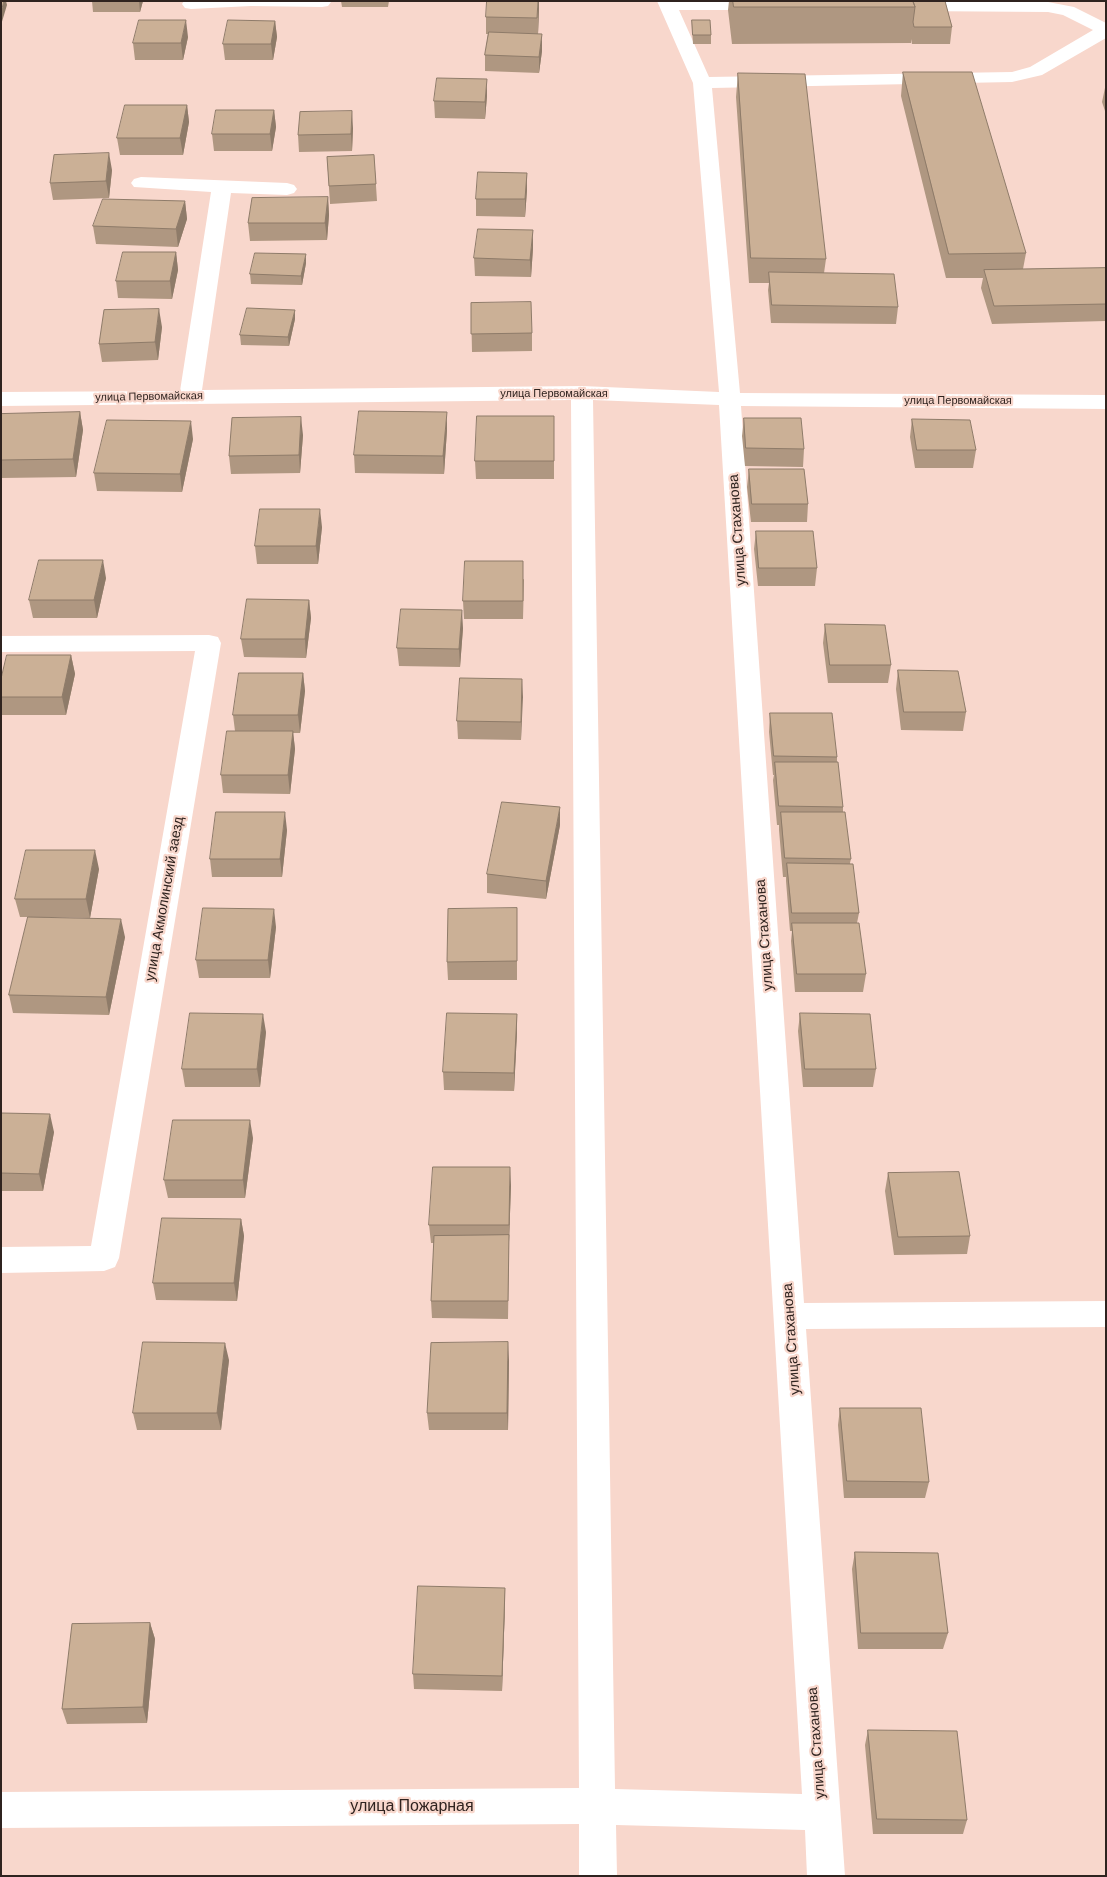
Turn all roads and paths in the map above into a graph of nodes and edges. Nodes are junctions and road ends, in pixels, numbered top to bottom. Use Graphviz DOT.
graph roads {
  1 [pos="254,2"];
  2 [pos="322,2"];
  3 [pos="667,3"];
  4 [pos="192,4"];
  5 [pos="785,5"];
  6 [pos="892,6"];
  7 [pos="1106,30"];
  8 [pos="702,83"];
  9 [pos="141,183"];
  10 [pos="222,186"];
  11 [pos="287,188"];
  12 [pos="582,393"];
  13 [pos="190,397"];
  14 [pos="1,399"];
  15 [pos="730,399"];
  16 [pos="1106,402"];
  17 [pos="1,644"];
  18 [pos="1,1260"];
  19 [pos="1106,1314"];
  20 [pos="790,1316"];
  21 [pos="596,1806"];
  22 [pos="1,1810"];
  23 [pos="822,1813"];
  24 [pos="598,1876"];
  25 [pos="826,1876"];
  1 -- 2 [label="street"];
  1 -- 4 [label="street"];
  3 -- 5 [label="street"];
  3 -- 8 [label="street, улица Стаханова"];
  6 -- 7 [label="street"];
  7 -- 8 [label="street"];
  8 -- 15 [label="street, улица Стаханова"];
  9 -- 10 [label="street"];
  10 -- 11 [label="street"];
  10 -- 13 [label="street"];
  12 -- 13 [label="street, улица Первомайская"];
  12 -- 15 [label="street, улица Первомайская"];
  12 -- 21 [label="street"];
  13 -- 14 [label="street, улица Первомайская"];
  15 -- 16 [label="street, улица Первомайская"];
  15 -- 20 [label="street, улица Стаханова"];
  17 -- 18 [label="street, улица Акмолинский заезд"];
  19 -- 20 [label="street"];
  20 -- 23 [label="street, улица Стаханова"];
  21 -- 22 [label="street, улица Пожарная"];
  21 -- 23 [label="street, улица Пожарная"];
  21 -- 24 [label="street"];
  23 -- 25 [label="street, улица Стаханова"];
}
